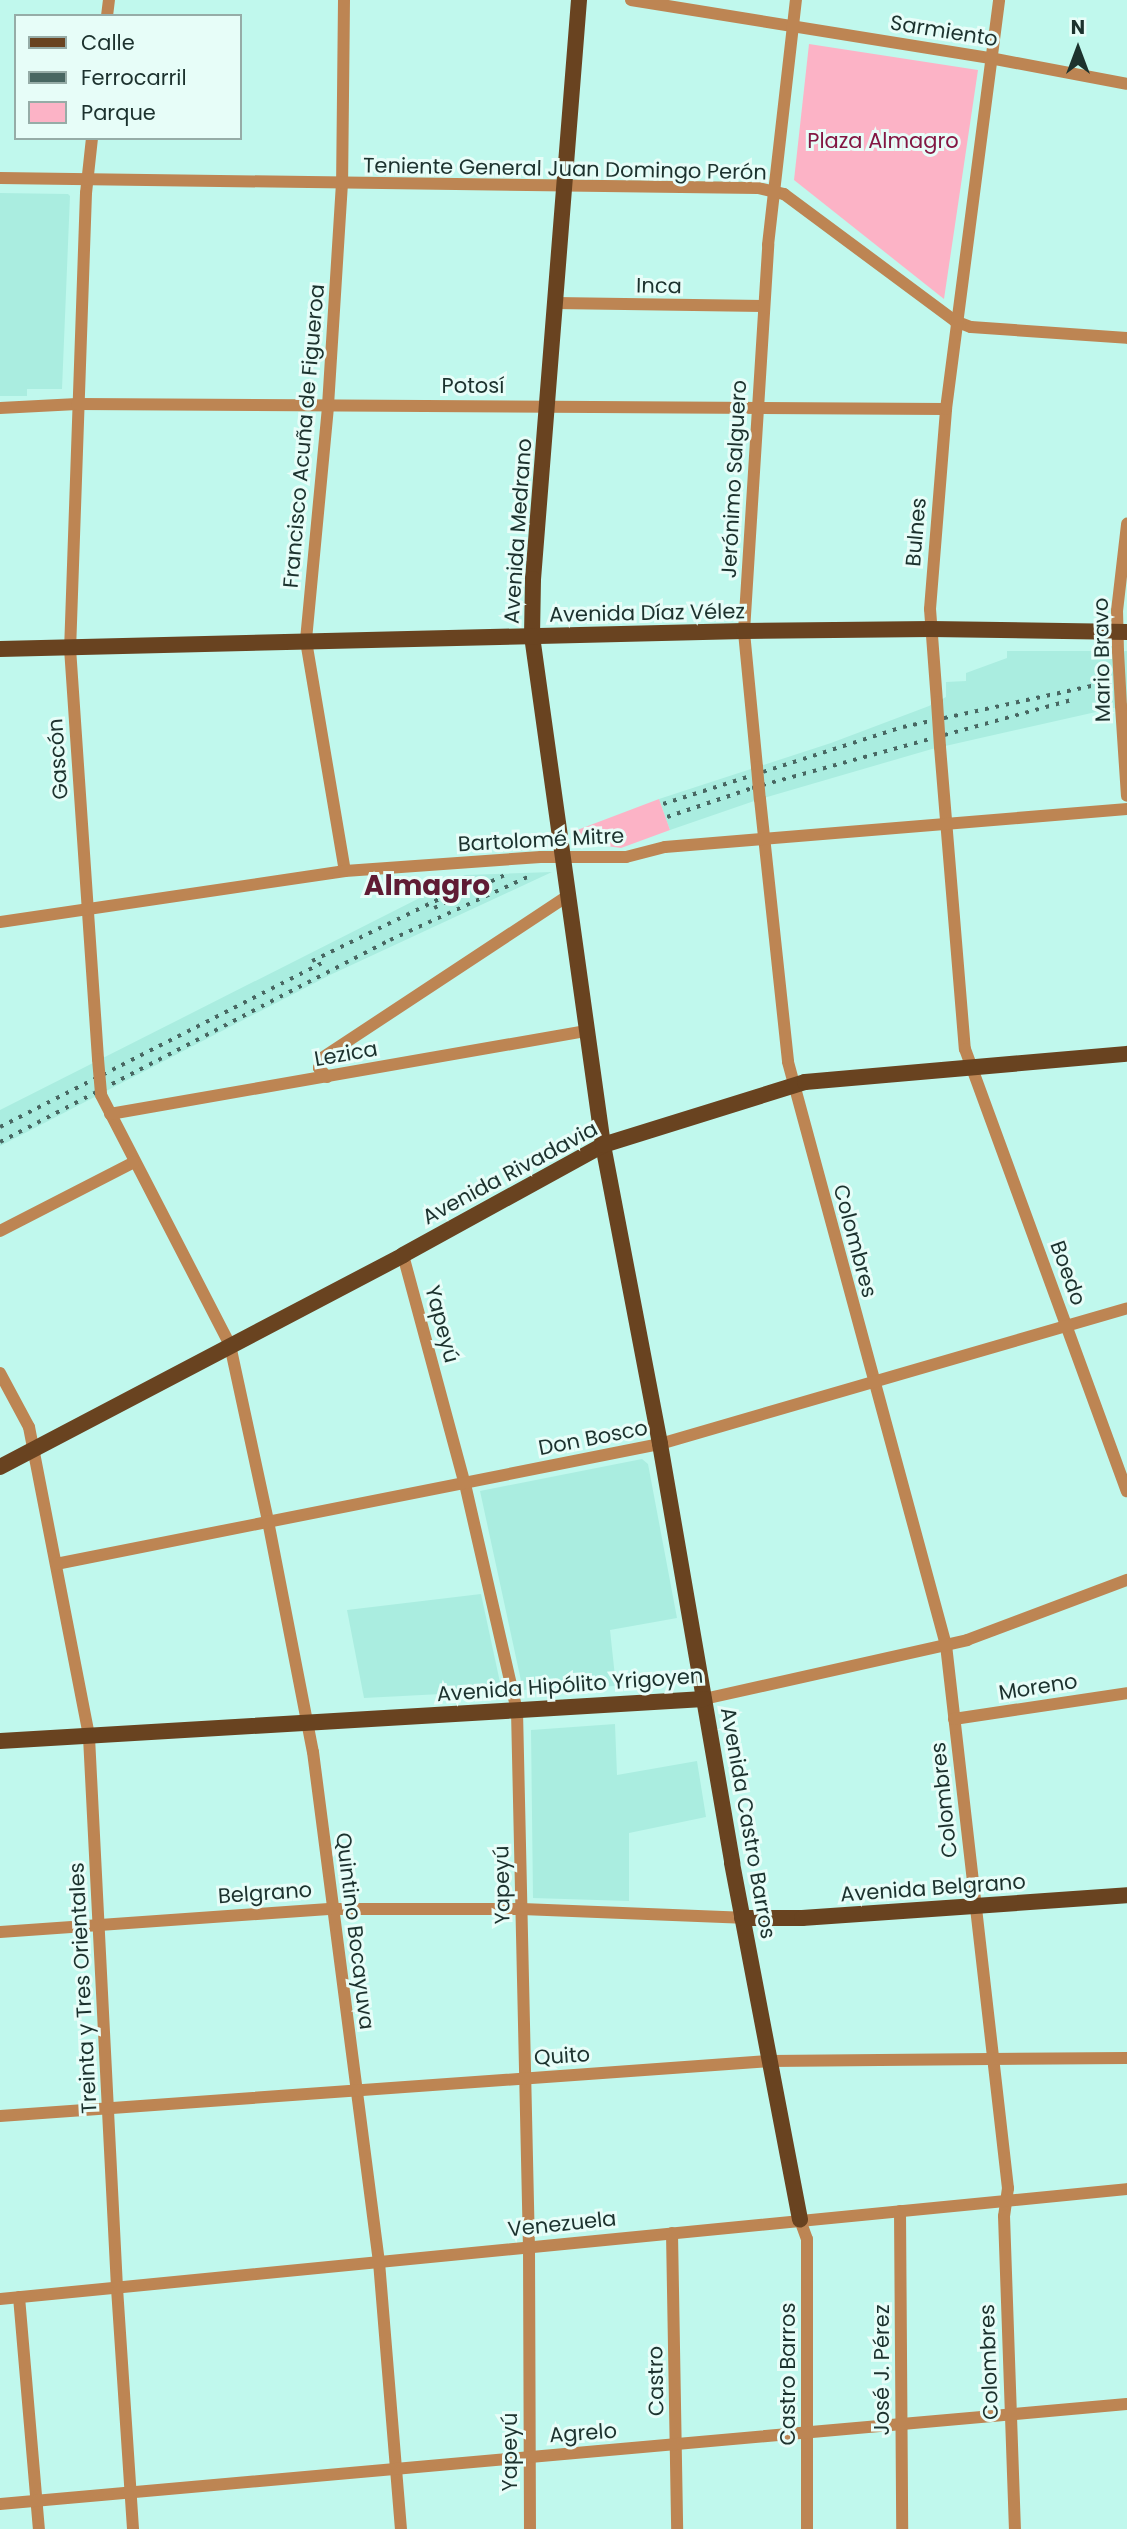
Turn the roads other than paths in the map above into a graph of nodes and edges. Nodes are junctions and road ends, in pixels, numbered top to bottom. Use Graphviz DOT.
graph roads {
  1 [pos="344,0"];
  2 [pos="579,0"];
  3 [pos="631,0"];
  4 [pos="796,0"];
  5 [pos="999,0"];
  6 [pos="794,26"];
  7 [pos="990,58"];
  8 [pos="1127,84"];
  9 [pos="92,140"];
  10 [pos="88,177"];
  11 [pos="0,178"];
  12 [pos="342,183"];
  13 [pos="563,186"];
  14 [pos="773,191"];
  15 [pos="555,303"];
  16 [pos="763,306"];
  17 [pos="955,321"];
  18 [pos="1127,338"];
  19 [pos="77,404"];
  20 [pos="548,405"];
  21 [pos="328,407"];
  22 [pos="0,408"];
  23 [pos="758,408"];
  24 [pos="946,409"];
  25 [pos="1127,524"];
  26 [pos="931,629"];
  27 [pos="744,631"];
  28 [pos="1123,632"];
  29 [pos="532,636"];
  30 [pos="306,641"];
  31 [pos="70,648"];
  32 [pos="0,649"];
  33 [pos="1127,796"];
  34 [pos="1127,809"];
  35 [pos="947,823"];
  36 [pos="764,838"];
  37 [pos="562,856"];
  38 [pos="345,871"];
  39 [pos="568,896"];
  40 [pos="88,907"];
  41 [pos="0,922"];
  42 [pos="588,1031"];
  43 [pos="1127,1054"];
  44 [pos="973,1068"];
  45 [pos="327,1077"];
  46 [pos="794,1085"];
  47 [pos="110,1114"];
  48 [pos="603,1144"];
  49 [pos="134,1162"];
  50 [pos="0,1231"];
  51 [pos="403,1255"];
  52 [pos="1127,1308"];
  53 [pos="1067,1326"];
  54 [pos="230,1345"];
  55 [pos="0,1373"];
  56 [pos="874,1384"];
  57 [pos="660,1444"];
  58 [pos="33,1449"];
  59 [pos="0,1467"];
  60 [pos="465,1484"];
  61 [pos="1127,1491"];
  62 [pos="268,1521"];
  63 [pos="56,1564"];
  64 [pos="1127,1580"];
  65 [pos="946,1645"];
  66 [pos="1127,1693"];
  67 [pos="704,1699"];
  68 [pos="517,1711"];
  69 [pos="954,1720"];
  70 [pos="309,1723"];
  71 [pos="89,1737"];
  72 [pos="0,1741"];
  73 [pos="732,1863"];
  74 [pos="1127,1895"];
  75 [pos="975,1906"];
  76 [pos="332,1909"];
  77 [pos="522,1909"];
  78 [pos="742,1918"];
  79 [pos="781,1918"];
  80 [pos="802,1918"];
  81 [pos="100,1924"];
  82 [pos="0,1931"];
  83 [pos="754,1975"];
  84 [pos="1127,2058"];
  85 [pos="992,2059"];
  86 [pos="769,2061"];
  87 [pos="526,2078"];
  88 [pos="356,2090"];
  89 [pos="109,2109"];
  90 [pos="0,2116"];
  91 [pos="1127,2189"];
  92 [pos="1005,2201"];
  93 [pos="900,2211"];
  94 [pos="800,2220"];
  95 [pos="672,2233"];
  96 [pos="529,2247"];
  97 [pos="379,2262"];
  98 [pos="117,2288"];
  99 [pos="19,2297"];
  100 [pos="0,2299"];
  101 [pos="1127,2404"];
  102 [pos="1010,2413"];
  103 [pos="901,2425"];
  104 [pos="807,2433"];
  105 [pos="676,2445"];
  106 [pos="528,2457"];
  107 [pos="396,2469"];
  108 [pos="131,2493"];
  109 [pos="37,2501"];
  110 [pos="0,2504"];
  111 [pos="39,2529"];
  112 [pos="133,2529"];
  113 [pos="401,2529"];
  114 [pos="530,2529"];
  115 [pos="677,2529"];
  116 [pos="807,2529"];
  117 [pos="902,2529"];
  118 [pos="1015,2529"];
  1 -- 12 [label="street, Francisco Acuña de Figueroa"];
  2 -- 13 [label="main road, Avenida Medrano"];
  3 -- 6 [label="street, Sarmiento"];
  4 -- 6 [label="street, Jerónimo Salguero"];
  5 -- 7 [label="street, Bulnes"];
  6 -- 7 [label="street, Sarmiento"];
  6 -- 14 [label="street, Jerónimo Salguero"];
  7 -- 8 [label="street, Sarmiento"];
  7 -- 17 [label="street, Bulnes"];
  9 -- 10 [label="street, Gascón"];
  10 -- 11 [label="street, Teniente General Juan Domingo Perón"];
  10 -- 12 [label="street, Teniente General Juan Domingo Perón"];
  10 -- 19 [label="street, Gascón"];
  12 -- 13 [label="street, Teniente General Juan Domingo Perón"];
  12 -- 21 [label="street, Francisco Acuña de Figueroa"];
  13 -- 14 [label="street, Teniente General Juan Domingo Perón"];
  13 -- 15 [label="main road, Avenida Medrano"];
  14 -- 16 [label="street, Jerónimo Salguero"];
  14 -- 17 [label="street, Teniente General Juan Domingo Perón"];
  15 -- 16 [label="street, Inca"];
  15 -- 20 [label="main road, Avenida Medrano"];
  16 -- 23 [label="street, Jerónimo Salguero"];
  17 -- 18 [label="street, Teniente General Juan Domingo Perón"];
  17 -- 24 [label="street, Bulnes"];
  19 -- 21 [label="street, Potosí"];
  19 -- 22 [label="street, Potosí"];
  19 -- 31 [label="street, Gascón"];
  20 -- 21 [label="street, Potosí"];
  20 -- 23 [label="street, Potosí"];
  20 -- 29 [label="main road, Avenida Medrano"];
  21 -- 30 [label="street, Francisco Acuña de Figueroa"];
  23 -- 24 [label="street, Potosí"];
  23 -- 27 [label="street, Jerónimo Salguero"];
  24 -- 26 [label="street, Bulnes"];
  25 -- 28 [label="street, Mario Bravo"];
  26 -- 27 [label="main road, Avenida Díaz Vélez"];
  26 -- 28 [label="main road, Avenida Díaz Vélez"];
  26 -- 35 [label="street, Bulnes, bridge"];
  27 -- 29 [label="main road, Avenida Díaz Vélez"];
  27 -- 36 [label="street, Jerónimo Salguero, bridge"];
  28 -- 33 [label="street, Mario Bravo, bridge"];
  29 -- 30 [label="main road, Avenida Díaz Vélez"];
  29 -- 37 [label="main road, Avenida Medrano"];
  30 -- 31 [label="main road, Avenida Díaz Vélez"];
  30 -- 38 [label="street, Francisco Acuña de Figueroa"];
  31 -- 32 [label="main road, Avenida Díaz Vélez"];
  31 -- 40 [label="street, Gascón"];
  34 -- 35 [label="street, Bartolomé Mitre"];
  35 -- 36 [label="street, Bartolomé Mitre"];
  35 -- 44 [label="street, Bulnes"];
  36 -- 37 [label="street, Bartolomé Mitre"];
  36 -- 46 [label="street, Jerónimo Salguero"];
  37 -- 38 [label="street, Bartolomé Mitre"];
  37 -- 39 [label="main road, Avenida Medrano"];
  38 -- 40 [label="street, Bartolomé Mitre"];
  39 -- 42 [label="main road, Avenida Medrano"];
  39 -- 45 [label="street"];
  40 -- 41 [label="street, Bartolomé Mitre"];
  40 -- 47 [label="street, Gascón, bridge"];
  42 -- 45 [label="street, Lezica"];
  42 -- 48 [label="main road, Avenida Medrano"];
  43 -- 44 [label="main road, Avenida Rivadavia"];
  44 -- 46 [label="main road, Avenida Rivadavia"];
  44 -- 53 [label="street, Boedo"];
  45 -- 47 [label="street, Lezica"];
  46 -- 48 [label="main road, Avenida Rivadavia"];
  46 -- 56 [label="street, Colombres"];
  47 -- 49 [label="street, Gascón"];
  48 -- 51 [label="main road, Avenida Rivadavia"];
  48 -- 57 [label="main road, Avenida Castro Barros"];
  49 -- 50 [label="street"];
  49 -- 54 [label="street, Gascón"];
  51 -- 54 [label="main road, Avenida Rivadavia"];
  51 -- 60 [label="street, Yapeyú"];
  52 -- 53 [label="street, Don Bosco"];
  53 -- 56 [label="street, Don Bosco"];
  53 -- 61 [label="street, Boedo"];
  54 -- 58 [label="main road, Avenida Rivadavia"];
  54 -- 62 [label="street, Quintino Bocayuva"];
  55 -- 58 [label="street, Treinta y Tres Orientales"];
  56 -- 57 [label="street, Don Bosco"];
  56 -- 65 [label="street, Colombres"];
  57 -- 60 [label="street, Don Bosco"];
  57 -- 67 [label="main road, Avenida Castro Barros"];
  58 -- 59 [label="main road, Avenida Rivadavia"];
  58 -- 63 [label="street, Treinta y Tres Orientales"];
  60 -- 62 [label="street, Don Bosco"];
  60 -- 68 [label="street, Yapeyú"];
  62 -- 63 [label="street, Don Bosco"];
  62 -- 70 [label="street, Quintino Bocayuva"];
  63 -- 71 [label="street, Treinta y Tres Orientales"];
  64 -- 65 [label="street, Avenida Hipólito Yrigoyen"];
  65 -- 67 [label="street, Avenida Hipólito Yrigoyen"];
  65 -- 69 [label="street, Colombres"];
  66 -- 69 [label="street, Moreno"];
  67 -- 68 [label="main road, Avenida Hipólito Yrigoyen"];
  67 -- 73 [label="main road, Avenida Castro Barros"];
  68 -- 70 [label="main road, Avenida Hipólito Yrigoyen"];
  68 -- 77 [label="street, Yapeyú"];
  69 -- 75 [label="street, Colombres"];
  70 -- 71 [label="main road, Avenida Hipólito Yrigoyen"];
  70 -- 76 [label="street, Quintino Bocayuva"];
  71 -- 72 [label="main road, Avenida Hipólito Yrigoyen"];
  71 -- 81 [label="street, Treinta y Tres Orientales"];
  73 -- 78 [label="main road, Avenida Castro Barros"];
  73 -- 79 [label="main road"];
  74 -- 75 [label="main road, Avenida Belgrano"];
  75 -- 80 [label="main road, Avenida Belgrano"];
  75 -- 85 [label="street, Colombres"];
  76 -- 77 [label="street, Belgrano"];
  76 -- 81 [label="street, Belgrano"];
  76 -- 88 [label="street, Quintino Bocayuva"];
  77 -- 78 [label="street, Belgrano"];
  77 -- 87 [label="street, Yapeyú"];
  78 -- 79 [label="main road, Avenida Belgrano"];
  78 -- 83 [label="main road, Avenida Castro Barros"];
  79 -- 80 [label="main road, Avenida Belgrano"];
  80 -- 83 [label="main road"];
  81 -- 82 [label="street, Belgrano"];
  81 -- 89 [label="street, Treinta y Tres Orientales"];
  83 -- 86 [label="main road, Avenida Castro Barros"];
  84 -- 85 [label="street, Quito"];
  85 -- 86 [label="street, Quito"];
  85 -- 92 [label="street, Colombres"];
  86 -- 87 [label="street, Quito"];
  86 -- 94 [label="main road, Avenida Castro Barros"];
  87 -- 88 [label="street, Quito"];
  87 -- 96 [label="street, Yapeyú"];
  88 -- 89 [label="street, Quito"];
  88 -- 97 [label="street, Quintino Bocayuva"];
  89 -- 90 [label="street, Quito"];
  89 -- 98 [label="street, Treinta y Tres Orientales"];
  91 -- 92 [label="street, Venezuela"];
  92 -- 93 [label="street, Venezuela"];
  92 -- 102 [label="street, Colombres"];
  93 -- 94 [label="street, Venezuela"];
  93 -- 103 [label="street, José J. Pérez"];
  94 -- 95 [label="street, Venezuela"];
  94 -- 104 [label="street, Castro Barros"];
  95 -- 96 [label="street, Venezuela"];
  95 -- 105 [label="street, Castro"];
  96 -- 97 [label="street, Venezuela"];
  96 -- 106 [label="street, Yapeyú"];
  97 -- 98 [label="street, Venezuela"];
  97 -- 107 [label="street, Quintino Bocayuva"];
  98 -- 99 [label="street, Venezuela"];
  98 -- 108 [label="street, Treinta y Tres Orientales"];
  99 -- 100 [label="street, Venezuela"];
  99 -- 109 [label="street"];
  101 -- 102 [label="street, Agrelo"];
  102 -- 103 [label="street, Agrelo"];
  102 -- 118 [label="street, Colombres"];
  103 -- 104 [label="street, Agrelo"];
  103 -- 117 [label="street, José J. Pérez"];
  104 -- 105 [label="street, Agrelo"];
  104 -- 116 [label="street, Castro Barros"];
  105 -- 106 [label="street, Agrelo"];
  105 -- 115 [label="street, Castro"];
  106 -- 107 [label="street, Agrelo"];
  106 -- 114 [label="street, Yapeyú"];
  107 -- 108 [label="street, Agrelo"];
  107 -- 113 [label="street, Quintino Bocayuva"];
  108 -- 109 [label="street, Agrelo"];
  108 -- 112 [label="street, Treinta y Tres Orientales"];
  109 -- 110 [label="street, Agrelo"];
  109 -- 111 [label="street"];
}
